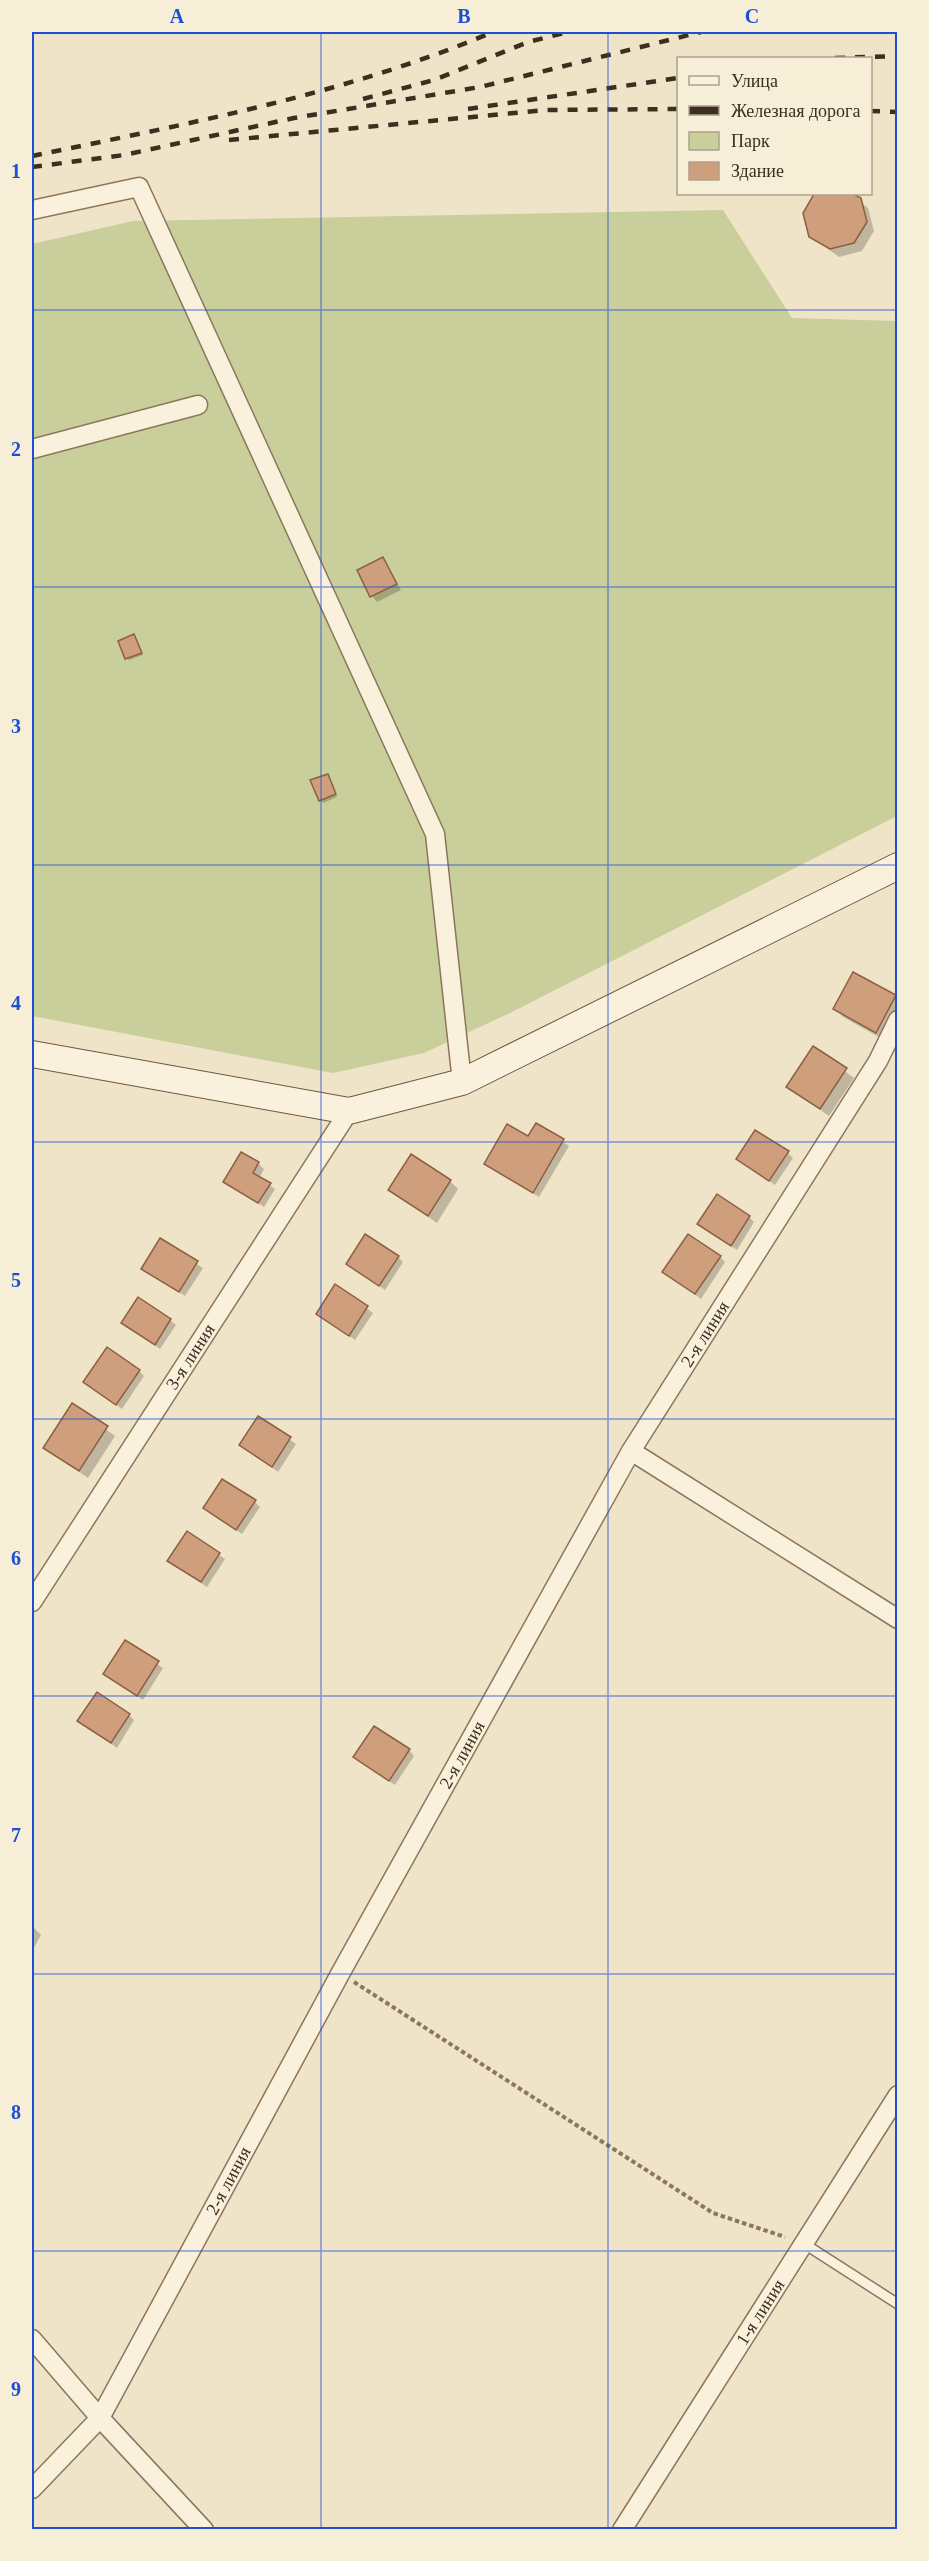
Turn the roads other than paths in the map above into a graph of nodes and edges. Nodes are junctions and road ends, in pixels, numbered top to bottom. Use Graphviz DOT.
graph roads {
  1 [pos="32,210"];
  2 [pos="198,405"];
  3 [pos="32,449"];
  4 [pos="897,866"];
  5 [pos="897,1020"];
  6 [pos="32,1054"];
  7 [pos="462,1082"];
  8 [pos="349,1110"];
  9 [pos="631,1451"];
  10 [pos="32,1602"];
  11 [pos="897,1619"];
  12 [pos="897,2095"];
  13 [pos="803,2243"];
  14 [pos="897,2304"];
  15 [pos="32,2339"];
  16 [pos="100,2418"];
  17 [pos="32,2489"];
  18 [pos="204,2529"];
  19 [pos="622,2529"];
  1 -- 7 [label="street"];
  2 -- 3 [label="street"];
  4 -- 7 [label="street"];
  5 -- 9 [label="street, 2-я линия"];
  6 -- 8 [label="street"];
  7 -- 8 [label="street"];
  8 -- 10 [label="street, 3-я линия"];
  9 -- 11 [label="street"];
  9 -- 16 [label="street, 2-я линия"];
  12 -- 13 [label="street, 1-я линия"];
  13 -- 14 [label="lane"];
  13 -- 19 [label="street, 1-я линия"];
  15 -- 16 [label="street"];
  16 -- 17 [label="street, 2-я линия"];
  16 -- 18 [label="street"];
}
